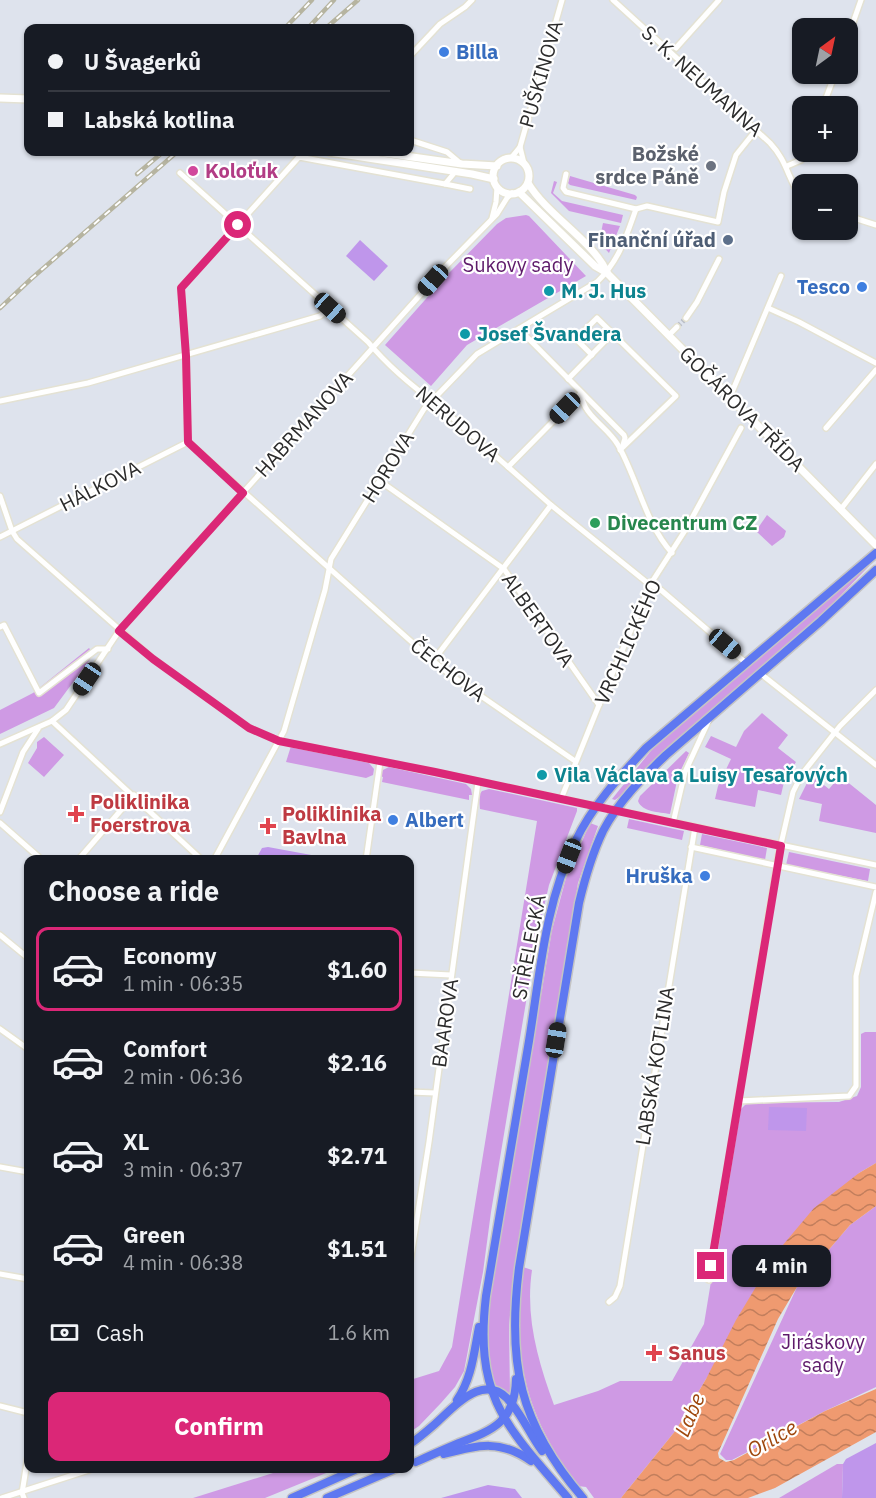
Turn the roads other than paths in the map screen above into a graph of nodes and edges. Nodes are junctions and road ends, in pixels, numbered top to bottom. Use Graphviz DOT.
graph roads {
  1 [pos="472,0"];
  2 [pos="562,0"];
  3 [pos="613,0"];
  4 [pos="719,0"];
  5 [pos="861,0"];
  6 [pos="855,18"];
  7 [pos="676,48"];
  8 [pos="414,52"];
  9 [pos="0,98"];
  10 [pos="24,99"];
  11 [pos="756,130"];
  12 [pos="414,141"];
  13 [pos="520,147"];
  14 [pos="362,156"];
  15 [pos="407,156"];
  16 [pos="511,158"];
  17 [pos="796,162"];
  18 [pos="524,163"];
  19 [pos="462,164"];
  20 [pos="496,166"];
  21 [pos="787,166"];
  22 [pos="456,171"];
  23 [pos="180,173"];
  24 [pos="566,174"];
  25 [pos="792,178"];
  26 [pos="496,183"];
  27 [pos="528,183"];
  28 [pos="445,184"];
  29 [pos="470,189"];
  30 [pos="516,193"];
  31 [pos="636,209"];
  32 [pos="492,218"];
  33 [pos="858,219"];
  34 [pos="238,225"];
  35 [pos="876,225"];
  36 [pos="719,260"];
  37 [pos="607,273"];
  38 [pos="781,276"];
  39 [pos="330,308"];
  40 [pos="768,308"];
  41 [pos="686,318"];
  42 [pos="677,327"];
  43 [pos="519,329"];
  44 [pos="613,333"];
  45 [pos="669,335"];
  46 [pos="372,347"];
  47 [pos="592,355"];
  48 [pos="186,356"];
  49 [pos="876,363"];
  50 [pos="876,370"];
  51 [pos="568,379"];
  52 [pos="580,393"];
  53 [pos="730,397"];
  54 [pos="0,401"];
  55 [pos="432,401"];
  56 [pos="741,428"];
  57 [pos="826,428"];
  58 [pos="188,442"];
  59 [pos="621,450"];
  60 [pos="876,464"];
  61 [pos="508,467"];
  62 [pos="380,481"];
  63 [pos="243,493"];
  64 [pos="0,496"];
  65 [pos="551,505"];
  66 [pos="841,509"];
  67 [pos="12,531"];
  68 [pos="0,537"];
  69 [pos="876,545"];
  70 [pos="672,553"];
  71 [pos="876,553"];
  72 [pos="328,569"];
  73 [pos="504,569"];
  74 [pos="876,570"];
  75 [pos="650,585"];
  76 [pos="0,627"];
  77 [pos="119,631"];
  78 [pos="108,649"];
  79 [pos="433,661"];
  80 [pos="746,663"];
  81 [pos="761,674"];
  82 [pos="876,690"];
  83 [pos="598,705"];
  84 [pos="710,717"];
  85 [pos="52,721"];
  86 [pos="39,727"];
  87 [pos="835,732"];
  88 [pos="279,741"];
  89 [pos="0,744"];
  90 [pos="576,761"];
  91 [pos="380,762"];
  92 [pos="876,765"];
  93 [pos="478,782"];
  94 [pos="134,795"];
  95 [pos="561,799"];
  96 [pos="595,807"];
  97 [pos="616,811"];
  98 [pos="0,812"];
  99 [pos="0,823"];
  100 [pos="673,823"];
  101 [pos="695,827"];
  102 [pos="781,846"];
  103 [pos="691,847"];
  104 [pos="36,855"];
  105 [pos="82,855"];
  106 [pos="197,855"];
  107 [pos="217,855"];
  108 [pos="367,855"];
  109 [pos="876,866"];
  110 [pos="778,867"];
  111 [pos="876,887"];
  112 [pos="876,892"];
  113 [pos="0,935"];
  114 [pos="24,955"];
  115 [pos="414,973"];
  116 [pos="451,975"];
  117 [pos="0,1029"];
  118 [pos="24,1046"];
  119 [pos="414,1092"];
  120 [pos="435,1093"];
  121 [pos="739,1101"];
  122 [pos="0,1167"];
  123 [pos="24,1171"];
  124 [pos="414,1238"];
  125 [pos="0,1274"];
  126 [pos="24,1278"];
  127 [pos="709,1280"];
  128 [pos="486,1296"];
  129 [pos="609,1302"];
  130 [pos="514,1346"];
  131 [pos="491,1391"];
  132 [pos="512,1404"];
  133 [pos="0,1406"];
  134 [pos="24,1412"];
  135 [pos="448,1412"];
  136 [pos="504,1419"];
  137 [pos="414,1441"];
  138 [pos="414,1463"];
  139 [pos="414,1463"];
  140 [pos="26,1473"];
  141 [pos="79,1473"];
  142 [pos="348,1473"];
  143 [pos="386,1473"];
  144 [pos="568,1481"];
  145 [pos="556,1484"];
  146 [pos="23,1495"];
  147 [pos="2,1498"];
  148 [pos="292,1498"];
  149 [pos="327,1498"];
  150 [pos="568,1498"];
  151 [pos="583,1498"];
  1 -- 8 [label="street"];
  2 -- 13 [label="street, PUŠKINOVA"];
  3 -- 11 [label="street, S. K. NEUMANNA"];
  4 -- 7 [label="street"];
  5 -- 6 [label="street"];
  9 -- 10 [label="street"];
  11 -- 21 [label="street, S. K. NEUMANNA"];
  11 -- 31 [label="street"];
  12 -- 19 [label="street"];
  13 -- 16 [label="street, PUŠKINOVA"];
  13 -- 18 [label="street, PUŠKINOVA"];
  14 -- 22 [label="street"];
  15 -- 19 [label="street"];
  16 -- 18 [label="street"];
  16 -- 20 [label="street"];
  17 -- 21 [label="street"];
  18 -- 27 [label="street"];
  19 -- 20 [label="street"];
  20 -- 26 [label="street"];
  21 -- 25 [label="street, S. K. NEUMANNA"];
  22 -- 26 [label="street"];
  22 -- 28 [label="street"];
  23 -- 34 [label="street, NERUDOVA"];
  24 -- 31 [label="street"];
  26 -- 30 [label="street"];
  26 -- 32 [label="street"];
  27 -- 30 [label="street"];
  27 -- 37 [label="street, GOČÁROVA TŘÍDA"];
  28 -- 29 [label="street"];
  28 -- 34 [label="street"];
  30 -- 32 [label="street, HABRMANOVA"];
  30 -- 37 [label="street, GOČÁROVA TŘÍDA"];
  31 -- 37 [label="street"];
  32 -- 46 [label="street, HABRMANOVA"];
  33 -- 35 [label="street"];
  34 -- 39 [label="street, NERUDOVA"];
  34 -- 48 [label="street"];
  36 -- 41 [label="street"];
  37 -- 43 [label="street, HOROVA"];
  37 -- 45 [label="street, GOČÁROVA TŘÍDA"];
  38 -- 40 [label="street"];
  39 -- 46 [label="street, NERUDOVA"];
  39 -- 48 [label="street"];
  40 -- 49 [label="street"];
  40 -- 53 [label="street"];
  42 -- 45 [label="street"];
  43 -- 51 [label="street"];
  43 -- 55 [label="street, HOROVA"];
  44 -- 47 [label="street"];
  44 -- 47 [label="street"];
  44 -- 59 [label="street"];
  45 -- 53 [label="street, GOČÁROVA TŘÍDA"];
  46 -- 55 [label="street, NERUDOVA"];
  46 -- 63 [label="street, HABRMANOVA"];
  47 -- 51 [label="street"];
  48 -- 54 [label="street"];
  48 -- 58 [label="street"];
  50 -- 57 [label="street"];
  51 -- 52 [label="street"];
  52 -- 59 [label="street"];
  52 -- 59 [label="street"];
  52 -- 61 [label="street"];
  53 -- 66 [label="street, GOČÁROVA TŘÍDA"];
  55 -- 61 [label="street, NERUDOVA"];
  55 -- 62 [label="street, HOROVA"];
  56 -- 70 [label="street, VRCHLICKÉHO"];
  58 -- 63 [label="street, ČECHOVA"];
  58 -- 67 [label="street, HÁLKOVA"];
  59 -- 70 [label="street"];
  60 -- 66 [label="street"];
  61 -- 65 [label="street, NERUDOVA"];
  62 -- 72 [label="street, HOROVA"];
  62 -- 73 [label="street, ALBERTOVA"];
  63 -- 72 [label="street, ČECHOVA"];
  63 -- 77 [label="street, HABRMANOVA"];
  64 -- 67 [label="street"];
  65 -- 73 [label="street"];
  65 -- 75 [label="street, NERUDOVA"];
  66 -- 69 [label="street, GOČÁROVA TŘÍDA"];
  67 -- 68 [label="street, HÁLKOVA"];
  67 -- 77 [label="street"];
  70 -- 75 [label="street, VRCHLICKÉHO"];
  71 -- 80 [label="main road, STŘELECKÁ"];
  72 -- 79 [label="street, ČECHOVA"];
  72 -- 88 [label="street, HOROVA"];
  73 -- 79 [label="street"];
  73 -- 83 [label="street, ALBERTOVA"];
  74 -- 81 [label="main road, STŘELECKÁ"];
  75 -- 80 [label="street, NERUDOVA"];
  75 -- 83 [label="street, VRCHLICKÉHO"];
  76 -- 78 [label="street"];
  77 -- 78 [label="street, HABRMANOVA"];
  77 -- 88 [label="street"];
  78 -- 85 [label="street, HABRMANOVA"];
  79 -- 90 [label="street, ČECHOVA"];
  80 -- 96 [label="main road, STŘELECKÁ"];
  81 -- 84 [label="main road, STŘELECKÁ"];
  81 -- 87 [label="street"];
  82 -- 87 [label="street"];
  83 -- 90 [label="street, VRCHLICKÉHO"];
  84 -- 97 [label="main road, STŘELECKÁ"];
  84 -- 100 [label="street, STŘELECKÁ"];
  85 -- 86 [label="street"];
  85 -- 94 [label="street"];
  86 -- 89 [label="street"];
  86 -- 98 [label="street"];
  87 -- 92 [label="street"];
  87 -- 102 [label="street"];
  88 -- 91 [label="street"];
  88 -- 107 [label="street, HOROVA"];
  90 -- 95 [label="street, VRCHLICKÉHO"];
  91 -- 93 [label="street"];
  91 -- 108 [label="street"];
  93 -- 95 [label="street"];
  93 -- 116 [label="street, BAAROVA"];
  94 -- 105 [label="street"];
  94 -- 106 [label="street"];
  95 -- 96 [label="street"];
  96 -- 97 [label="street"];
  96 -- 128 [label="main road, STŘELECKÁ"];
  97 -- 100 [label="street"];
  97 -- 130 [label="main road, STŘELECKÁ"];
  99 -- 104 [label="street"];
  100 -- 101 [label="street"];
  101 -- 102 [label="street"];
  101 -- 103 [label="street, LABSKÁ KOTLINA"];
  102 -- 109 [label="street"];
  102 -- 110 [label="street"];
  103 -- 110 [label="street"];
  103 -- 129 [label="street, LABSKÁ KOTLINA"];
  110 -- 111 [label="street"];
  110 -- 121 [label="street"];
  112 -- 121 [label="street"];
  113 -- 114 [label="street"];
  115 -- 116 [label="street"];
  116 -- 120 [label="street, BAAROVA"];
  117 -- 118 [label="street"];
  119 -- 120 [label="street"];
  120 -- 124 [label="street, BAAROVA"];
  121 -- 127 [label="street"];
  122 -- 123 [label="street"];
  125 -- 126 [label="street"];
  128 -- 131 [label="main road, STŘELECKÁ"];
  128 -- 135 [label="main road, STŘELECKÁ"];
  130 -- 132 [label="main road"];
  130 -- 144 [label="main road, STŘELECKÁ"];
  131 -- 132 [label="main road"];
  131 -- 135 [label="main road"];
  131 -- 136 [label="main road, STŘELECKÁ"];
  132 -- 136 [label="main road"];
  132 -- 144 [label="main road"];
  133 -- 134 [label="street"];
  135 -- 137 [label="main road"];
  136 -- 138 [label="main road"];
  136 -- 145 [label="main road, STŘELECKÁ"];
  139 -- 145 [label="main road"];
  140 -- 146 [label="street"];
  141 -- 146 [label="street"];
  142 -- 148 [label="main road"];
  143 -- 149 [label="main road"];
  144 -- 151 [label="main road"];
  145 -- 150 [label="main road"];
  146 -- 147 [label="street"];
}
